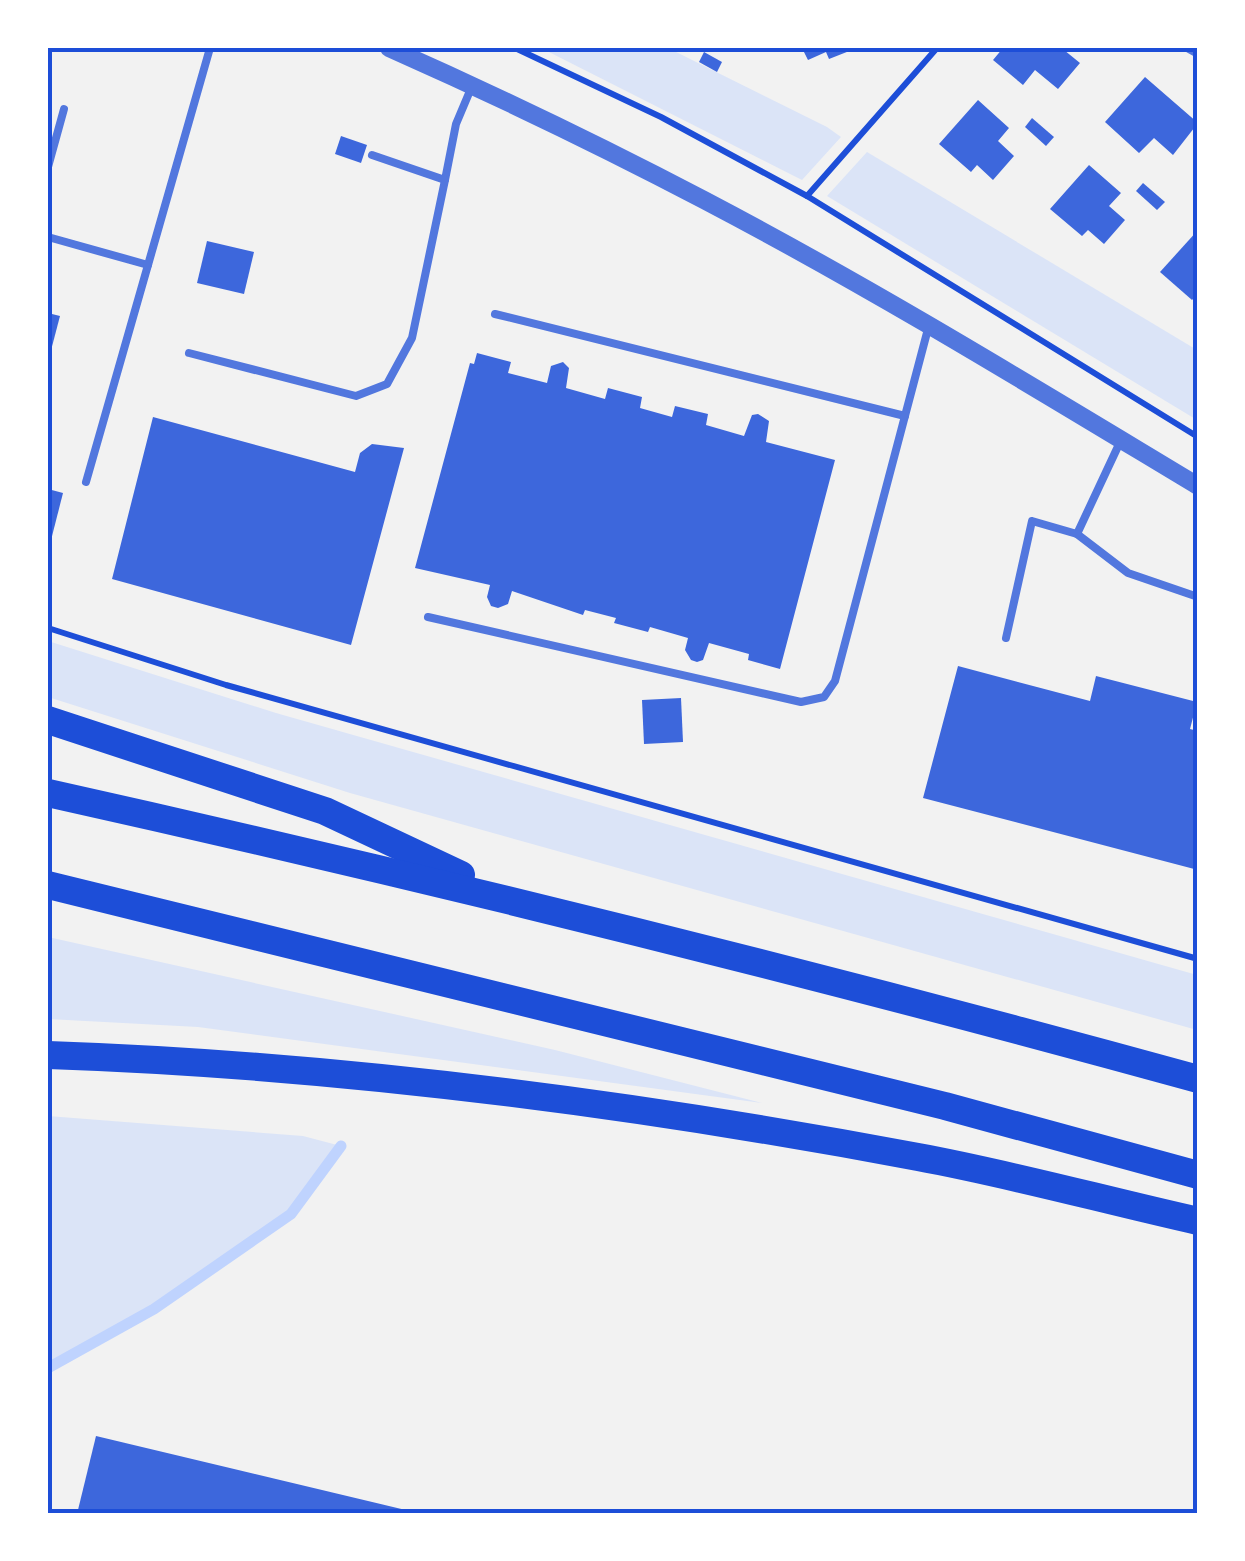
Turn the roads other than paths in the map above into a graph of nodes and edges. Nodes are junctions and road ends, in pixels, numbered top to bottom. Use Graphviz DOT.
graph roads {
  1 [pos="210,48"];
  2 [pos="389,48"];
  3 [pos="1188,48"];
  4 [pos="1198,53"];
  5 [pos="472,85"];
  6 [pos="64,110"];
  7 [pos="372,155"];
  8 [pos="48,167"];
  9 [pos="445,180"];
  10 [pos="48,237"];
  11 [pos="148,266"];
  12 [pos="495,314"];
  13 [pos="929,325"];
  14 [pos="189,353"];
  15 [pos="905,416"];
  16 [pos="1122,440"];
  17 [pos="86,482"];
  18 [pos="1198,486"];
  19 [pos="1077,534"];
  20 [pos="1198,598"];
  21 [pos="428,617"];
  22 [pos="1006,638"];
  23 [pos="48,720"];
  24 [pos="48,793"];
  25 [pos="48,885"];
  26 [pos="512,900"];
  27 [pos="48,1055"];
  28 [pos="1198,1079"];
  29 [pos="1198,1175"];
  30 [pos="1198,1221"];
  1 -- 11 [label="lane"];
  2 -- 5 [label="street"];
  3 -- 4 [label="street"];
  5 -- 9 [label="lane"];
  5 -- 13 [label="street"];
  6 -- 8 [label="lane"];
  7 -- 9 [label="lane"];
  9 -- 14 [label="lane"];
  10 -- 11 [label="lane"];
  11 -- 17 [label="lane"];
  12 -- 15 [label="lane"];
  13 -- 15 [label="lane"];
  13 -- 16 [label="street"];
  15 -- 21 [label="lane"];
  16 -- 18 [label="street"];
  16 -- 19 [label="lane"];
  19 -- 20 [label="lane"];
  19 -- 22 [label="lane"];
  23 -- 26 [label="highway"];
  24 -- 26 [label="highway"];
  25 -- 29 [label="highway"];
  26 -- 28 [label="highway"];
  27 -- 30 [label="highway"];
}
